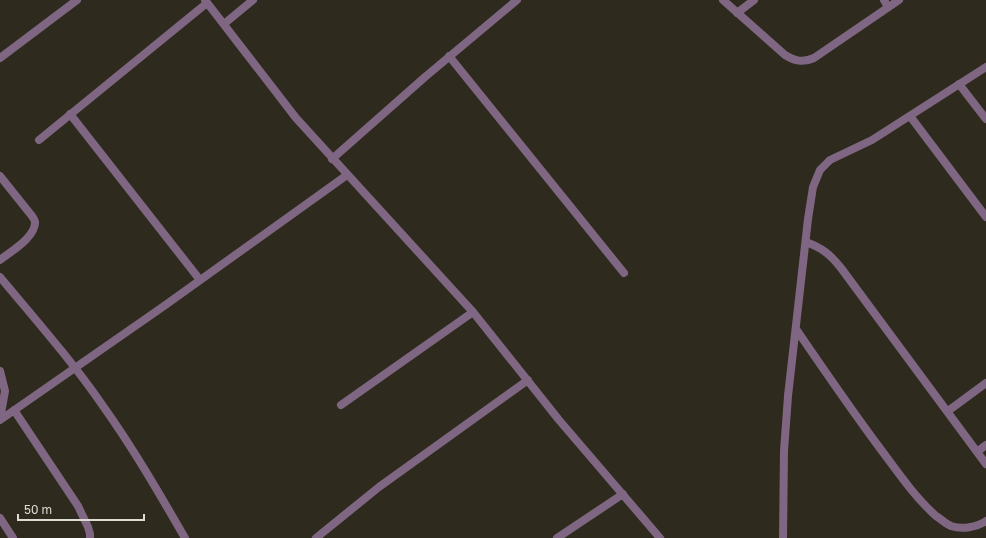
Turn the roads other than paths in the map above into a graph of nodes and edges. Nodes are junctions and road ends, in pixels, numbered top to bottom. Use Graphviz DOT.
graph roads {
  1 [pos="77,0"];
  2 [pos="253,0"];
  3 [pos="517,0"];
  4 [pos="723,0"];
  5 [pos="754,0"];
  6 [pos="899,0"];
  7 [pos="206,1"];
  8 [pos="886,4"];
  9 [pos="737,12"];
  10 [pos="224,24"];
  11 [pos="449,56"];
  12 [pos="0,58"];
  13 [pos="986,67"];
  14 [pos="959,84"];
  15 [pos="70,114"];
  16 [pos="910,116"];
  17 [pos="986,120"];
  18 [pos="39,140"];
  19 [pos="332,159"];
  20 [pos="347,175"];
  21 [pos="0,176"];
  22 [pos="986,217"];
  23 [pos="806,242"];
  24 [pos="0,260"];
  25 [pos="624,273"];
  26 [pos="0,277"];
  27 [pos="200,280"];
  28 [pos="473,312"];
  29 [pos="796,329"];
  30 [pos="75,367"];
  31 [pos="0,372"];
  32 [pos="528,380"];
  33 [pos="986,383"];
  34 [pos="341,405"];
  35 [pos="14,410"];
  36 [pos="948,411"];
  37 [pos="0,420"];
  38 [pos="986,445"];
  39 [pos="976,452"];
  40 [pos="986,464"];
  41 [pos="623,494"];
  42 [pos="0,518"];
  43 [pos="986,521"];
  44 [pos="13,538"];
  45 [pos="90,538"];
  46 [pos="185,538"];
  47 [pos="316,538"];
  48 [pos="557,538"];
  49 [pos="660,538"];
  50 [pos="783,538"];
  1 -- 12 [label="street"];
  2 -- 10 [label="street"];
  3 -- 11 [label="street"];
  4 -- 9 [label="street"];
  5 -- 9 [label="street"];
  6 -- 8 [label="street"];
  7 -- 10 [label="street"];
  7 -- 15 [label="street"];
  8 -- 9 [label="street"];
  10 -- 19 [label="street"];
  11 -- 19 [label="street"];
  11 -- 25 [label="street"];
  13 -- 14 [label="street"];
  14 -- 16 [label="street"];
  14 -- 17 [label="street"];
  15 -- 18 [label="street"];
  15 -- 27 [label="street"];
  16 -- 22 [label="street"];
  16 -- 23 [label="street"];
  19 -- 20 [label="street"];
  20 -- 27 [label="street"];
  20 -- 28 [label="street"];
  21 -- 24 [label="street"];
  23 -- 29 [label="street"];
  23 -- 36 [label="street"];
  26 -- 30 [label="street"];
  27 -- 30 [label="street"];
  28 -- 32 [label="street"];
  28 -- 34 [label="street"];
  29 -- 43 [label="street"];
  29 -- 50 [label="street"];
  30 -- 35 [label="street"];
  30 -- 46 [label="street"];
  31 -- 37 [label="street"];
  32 -- 41 [label="street"];
  32 -- 47 [label="street"];
  33 -- 36 [label="street"];
  35 -- 37 [label="street"];
  35 -- 45 [label="street"];
  36 -- 39 [label="street"];
  38 -- 39 [label="street"];
  39 -- 40 [label="street"];
  41 -- 48 [label="street"];
  41 -- 49 [label="street"];
  42 -- 44 [label="street"];
}
